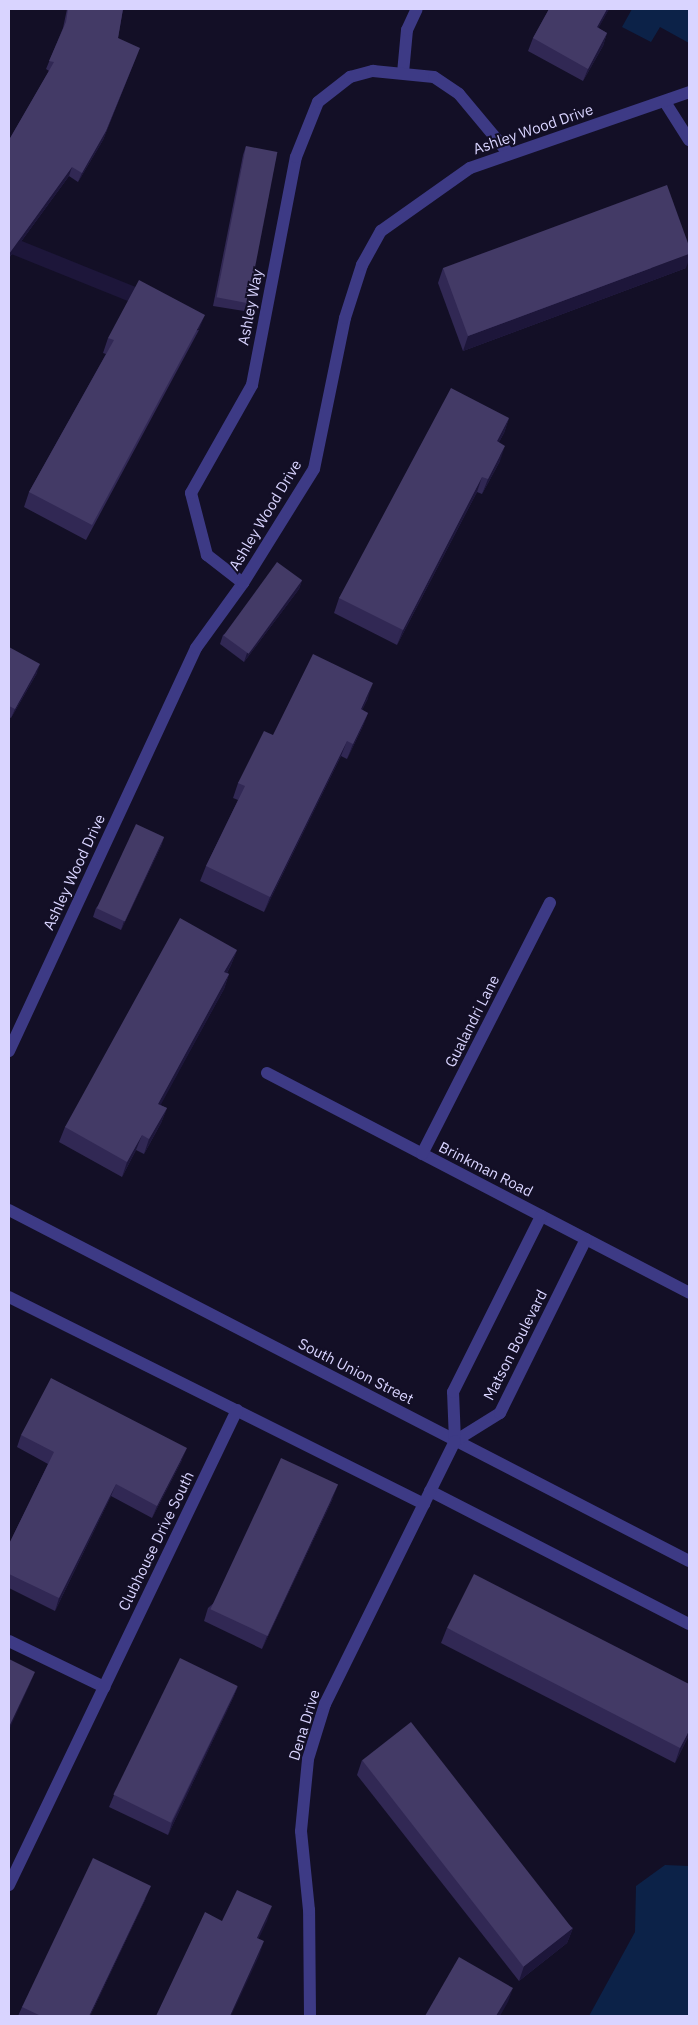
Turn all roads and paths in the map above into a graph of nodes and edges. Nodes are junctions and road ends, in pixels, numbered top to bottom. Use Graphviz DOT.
graph roads {
  1 [pos="417,9"];
  2 [pos="403,73"];
  3 [pos="689,92"];
  4 [pos="665,102"];
  5 [pos="689,140"];
  6 [pos="509,154"];
  7 [pos="243,583"];
  8 [pos="550,902"];
  9 [pos="9,1051"];
  10 [pos="268,1073"];
  11 [pos="422,1154"];
  12 [pos="9,1210"];
  13 [pos="541,1216"];
  14 [pos="586,1239"];
  15 [pos="689,1293"];
  16 [pos="9,1297"];
  17 [pos="237,1410"];
  18 [pos="455,1440"];
  19 [pos="430,1491"];
  20 [pos="424,1504"];
  21 [pos="689,1561"];
  22 [pos="689,1624"];
  23 [pos="9,1641"];
  24 [pos="104,1687"];
  25 [pos="9,1885"];
  26 [pos="310,2016"];
  1 -- 2 [label="street"];
  2 -- 6 [label="street, Ashley Way"];
  2 -- 7 [label="street, Ashley Way"];
  3 -- 4 [label="street, Ashley Wood Drive"];
  4 -- 5 [label="street"];
  4 -- 6 [label="street, Ashley Wood Drive"];
  6 -- 7 [label="street, Ashley Wood Drive"];
  7 -- 9 [label="street, Ashley Wood Drive"];
  8 -- 11 [label="street, Gualandri Lane"];
  10 -- 11 [label="street, Brinkman Road"];
  11 -- 13 [label="street, Brinkman Road"];
  12 -- 18 [label="street, South Union Street"];
  13 -- 14 [label="street, Brinkman Road"];
  13 -- 18 [label="street"];
  14 -- 15 [label="street, Brinkman Road"];
  14 -- 18 [label="street, Matson Boulevard"];
  16 -- 17 [label="street"];
  17 -- 20 [label="street"];
  17 -- 24 [label="street, Clubhouse Drive South"];
  18 -- 19 [label="street, Dena Drive"];
  18 -- 21 [label="street, South Union Street"];
  19 -- 20 [label="street, Dena Drive"];
  19 -- 22 [label="street"];
  20 -- 26 [label="street, Dena Drive"];
  23 -- 24 [label="street"];
  24 -- 25 [label="street, Clubhouse Drive South"];
}
